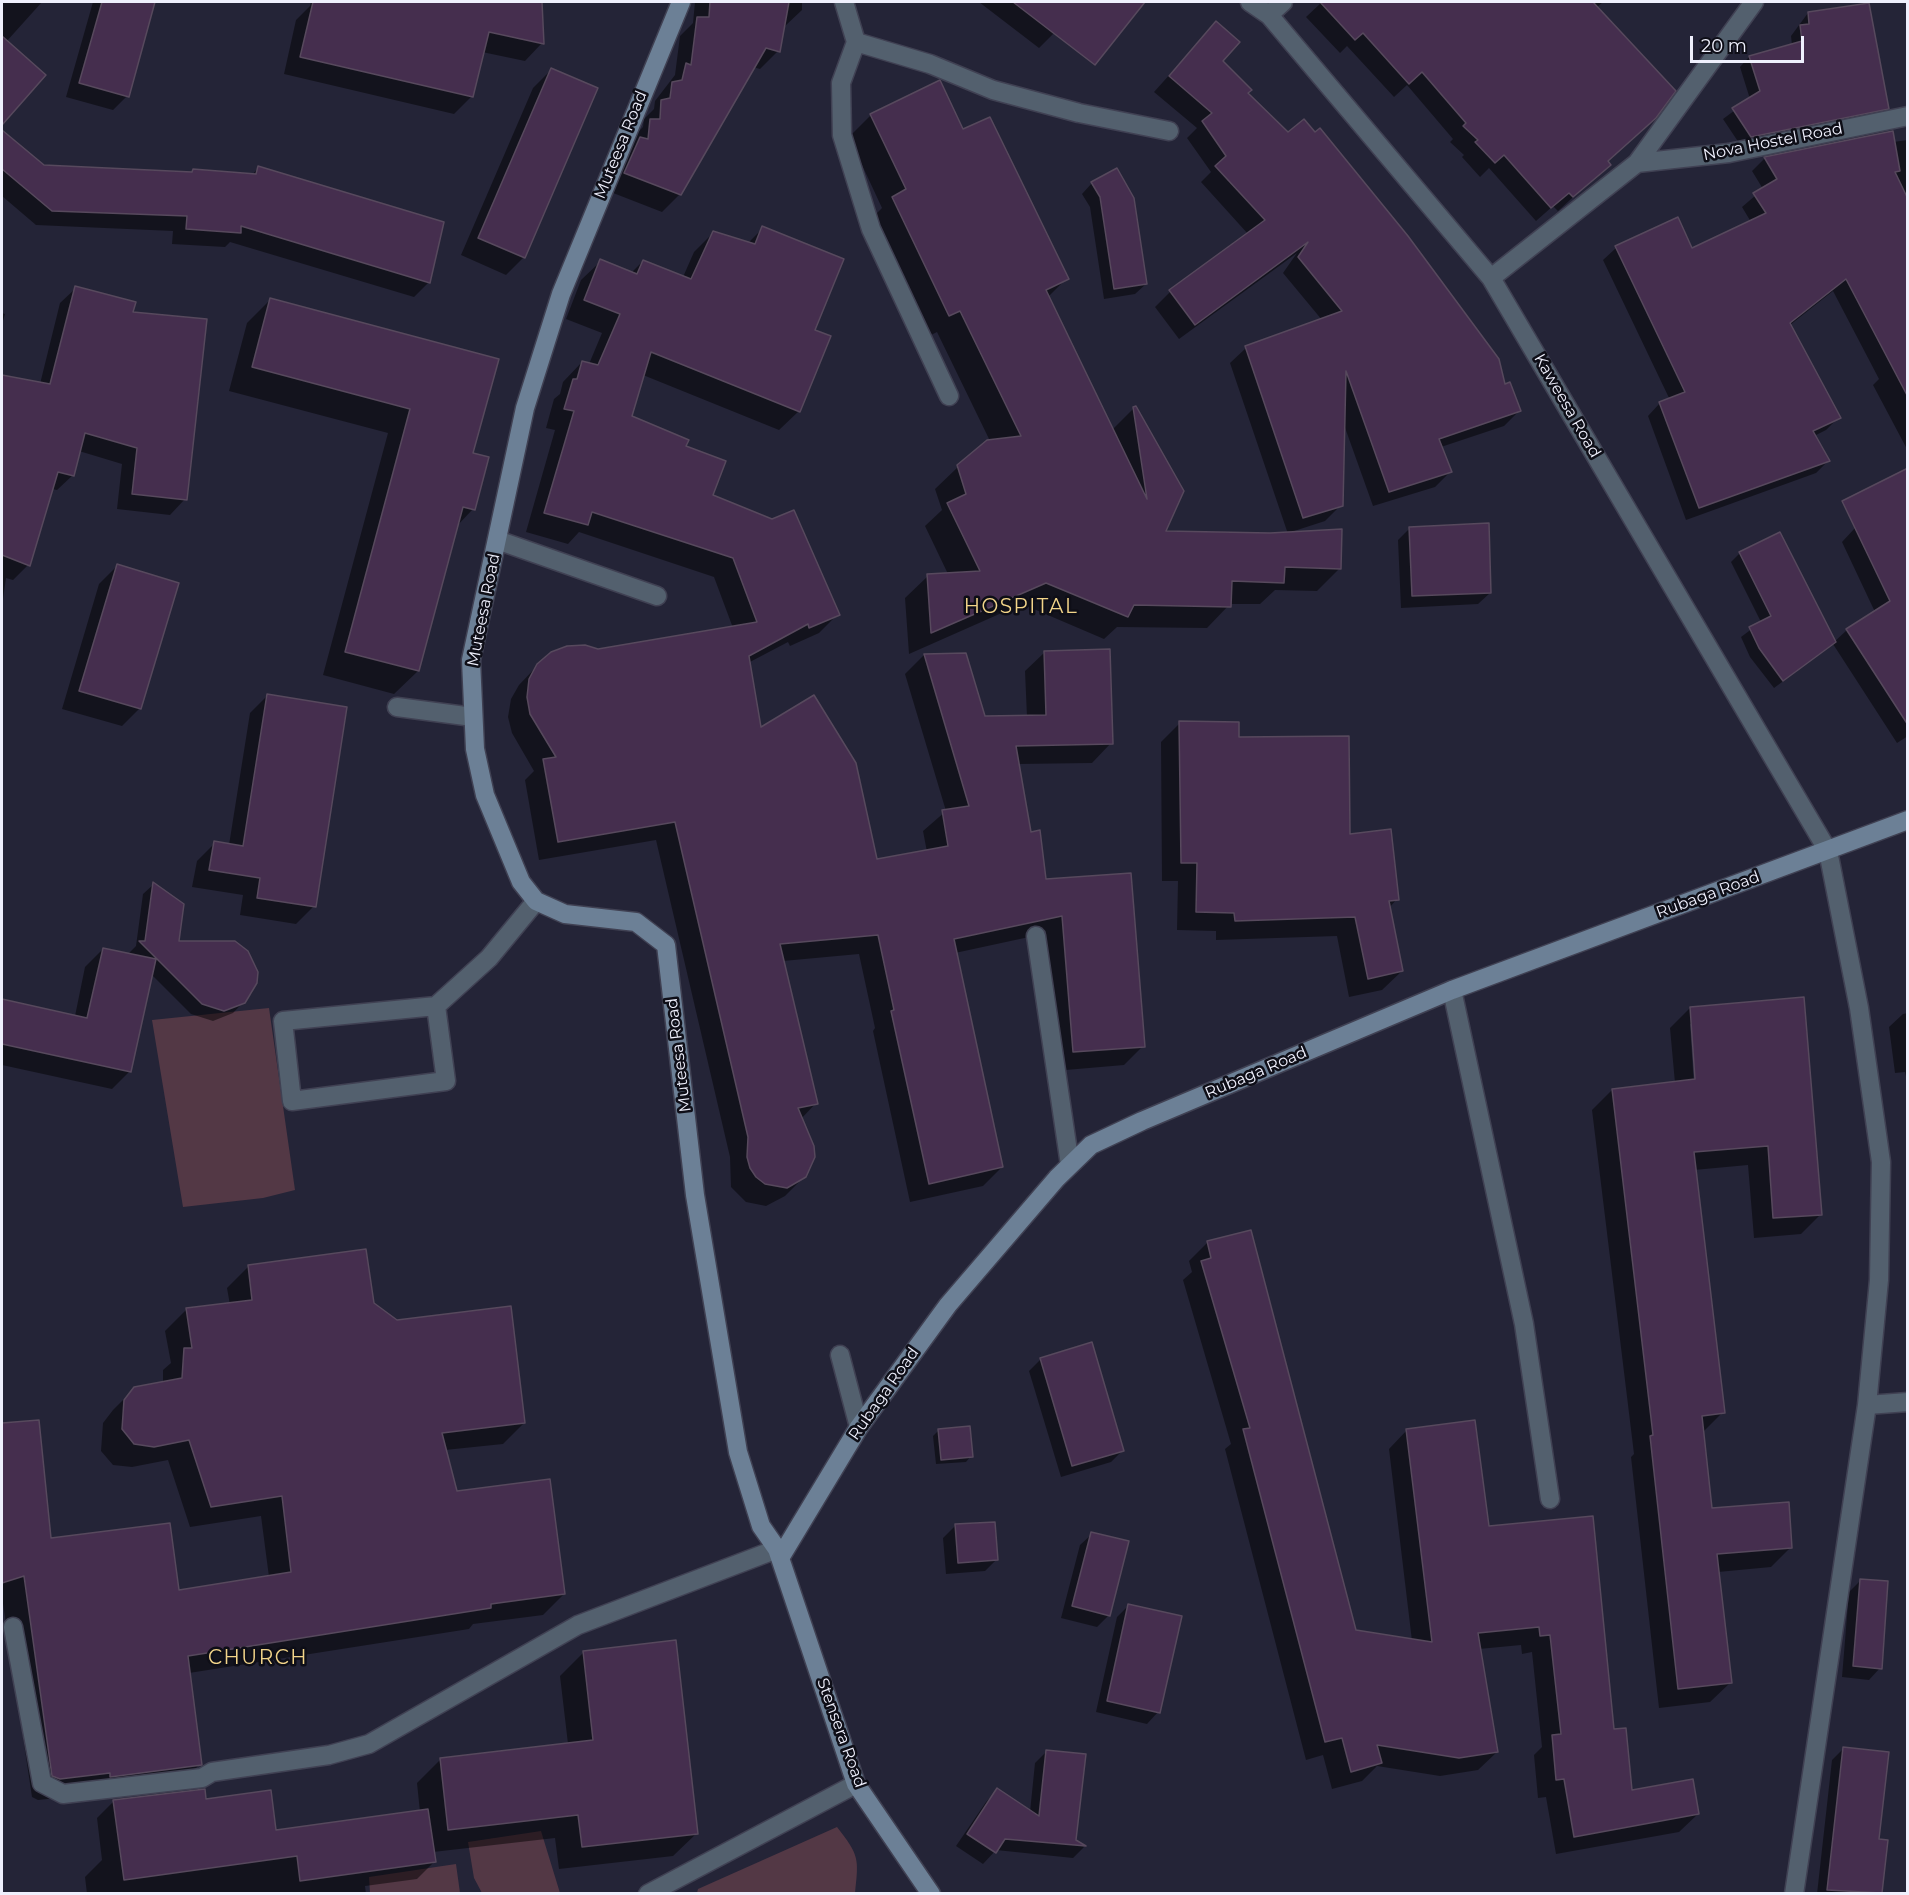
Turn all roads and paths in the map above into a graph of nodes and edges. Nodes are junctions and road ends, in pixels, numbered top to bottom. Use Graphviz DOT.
graph roads {
  1 [pos="681,2"];
  2 [pos="844,2"];
  3 [pos="1250,2"];
  4 [pos="1283,2"];
  5 [pos="1754,2"];
  6 [pos="1269,15"];
  7 [pos="856,42"];
  8 [pos="1908,116"];
  9 [pos="1169,130"];
  10 [pos="1637,163"];
  11 [pos="1491,278"];
  12 [pos="950,396"];
  13 [pos="497,540"];
  14 [pos="657,596"];
  15 [pos="397,707"];
  16 [pos="473,717"];
  17 [pos="1908,820"];
  18 [pos="1828,851"];
  19 [pos="536,900"];
  20 [pos="1036,936"];
  21 [pos="1452,990"];
  22 [pos="436,1006"];
  23 [pos="1071,1165"];
  24 [pos="840,1355"];
  25 [pos="1908,1402"];
  26 [pos="1867,1405"];
  27 [pos="859,1427"];
  28 [pos="1550,1499"];
  29 [pos="778,1553"];
  30 [pos="13,1627"];
  31 [pos="856,1784"];
  32 [pos="648,1893"];
  33 [pos="931,1893"];
  34 [pos="1794,1893"];
  1 -- 13 [label="street, Muteesa Road"];
  2 -- 7 [label="street"];
  3 -- 6 [label="street, Kaweesa Road"];
  4 -- 6 [label="street"];
  5 -- 10 [label="street"];
  6 -- 11 [label="street, Kaweesa Road"];
  7 -- 9 [label="street"];
  7 -- 12 [label="street"];
  8 -- 10 [label="street, Nova Hostel Road"];
  10 -- 11 [label="street"];
  11 -- 18 [label="street, Kaweesa Road"];
  13 -- 14 [label="street"];
  13 -- 16 [label="street, Muteesa Road"];
  15 -- 16 [label="street"];
  16 -- 19 [label="street, Muteesa Road"];
  17 -- 18 [label="street, Rubaga Road"];
  18 -- 21 [label="street, Rubaga Road"];
  18 -- 26 [label="street, Kaweesa Road"];
  19 -- 22 [label="street"];
  19 -- 29 [label="street, Muteesa Road"];
  20 -- 23 [label="street"];
  21 -- 23 [label="street, Rubaga Road"];
  21 -- 28 [label="street"];
  22 -- 22 [label="street"];
  23 -- 27 [label="street, Rubaga Road"];
  24 -- 27 [label="street"];
  25 -- 26 [label="street"];
  26 -- 34 [label="street, Kaweesa Road"];
  27 -- 29 [label="street, Rubaga Road"];
  29 -- 30 [label="street"];
  29 -- 31 [label="street, Stensera Road"];
  31 -- 32 [label="street"];
  31 -- 33 [label="street, Stensera Road"];
}
